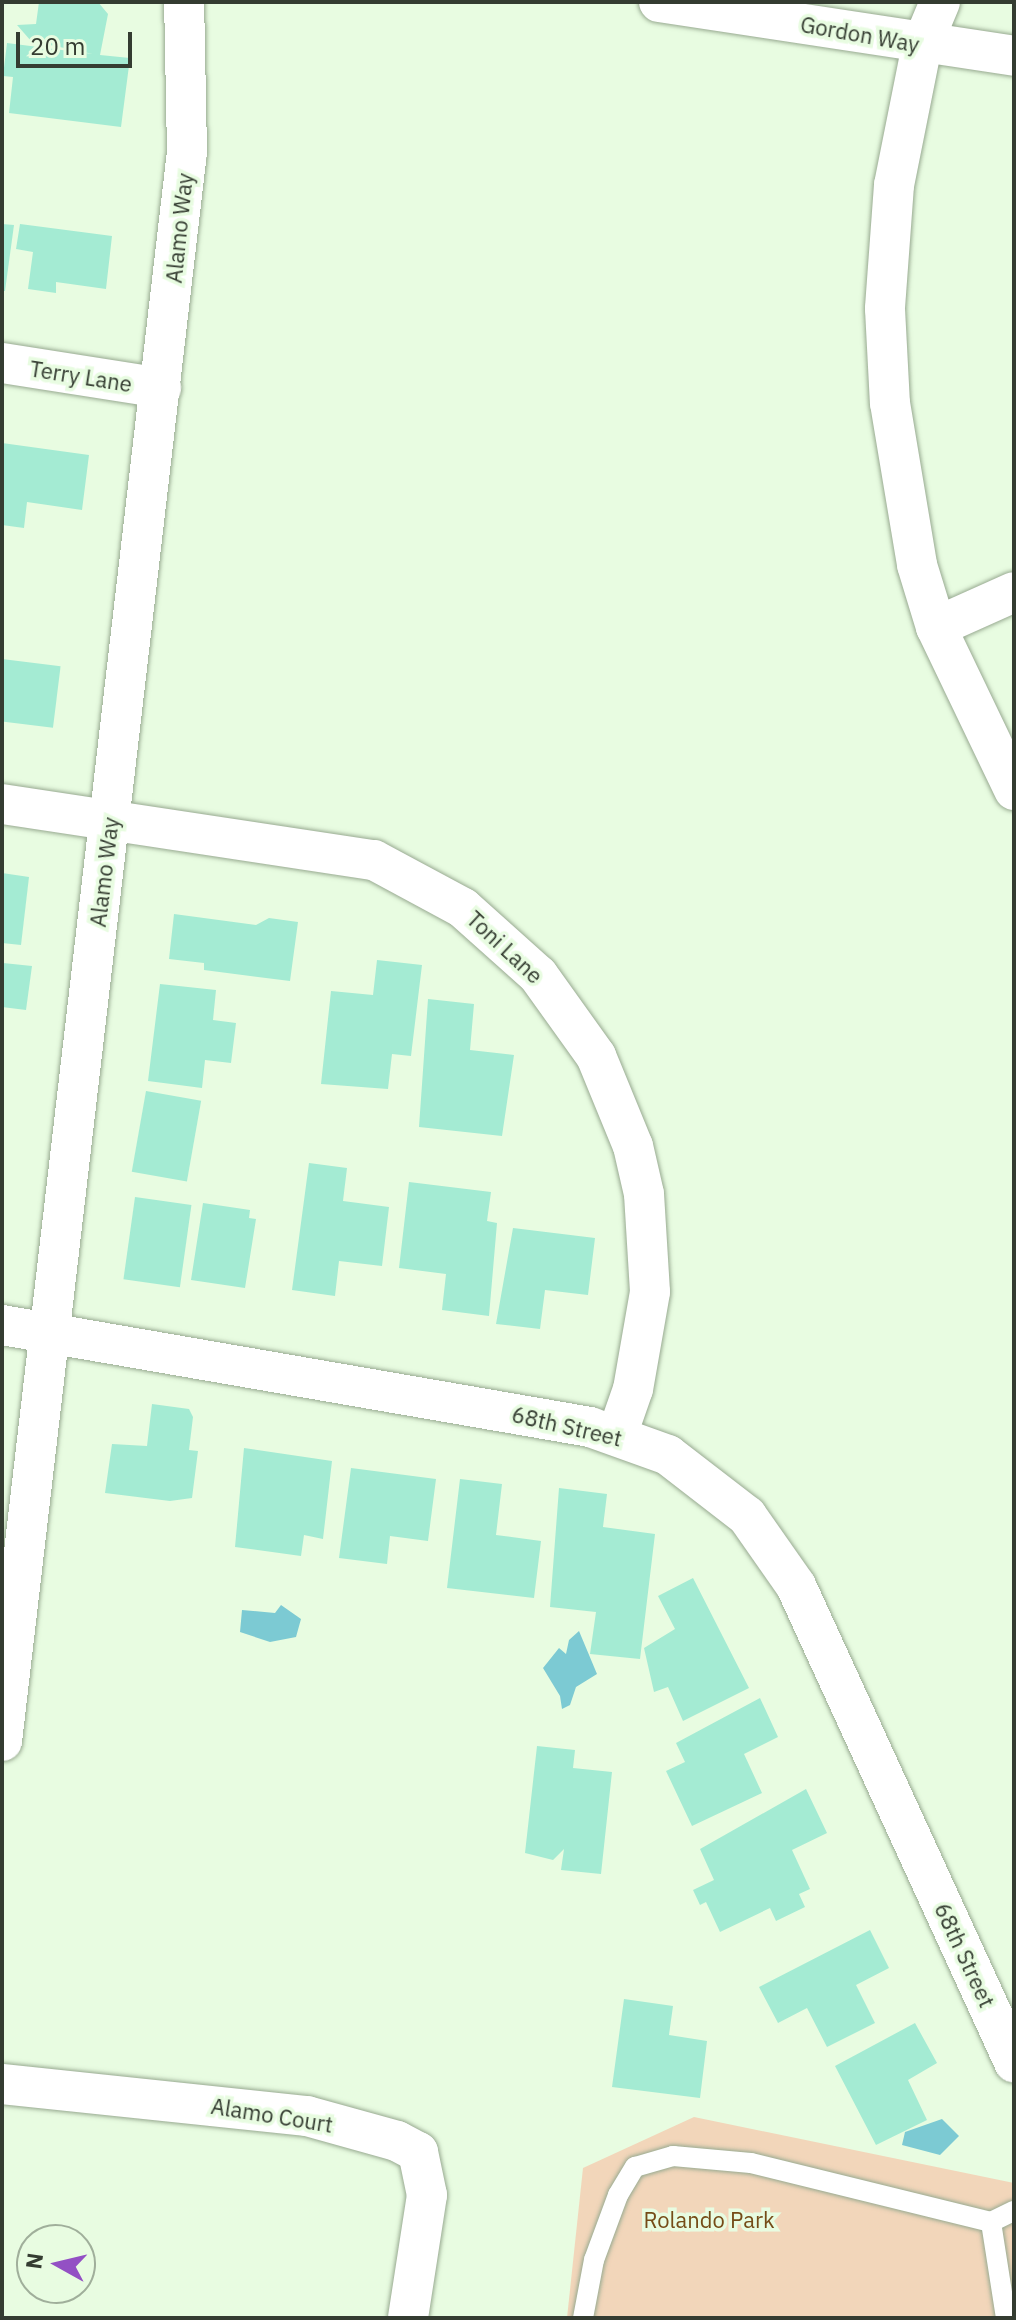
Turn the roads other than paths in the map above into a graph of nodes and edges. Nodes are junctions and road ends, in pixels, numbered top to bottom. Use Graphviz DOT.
graph roads {
  1 [pos="184,2"];
  2 [pos="659,2"];
  3 [pos="940,2"];
  4 [pos="922,45"];
  5 [pos="1014,56"];
  6 [pos="2,363"];
  7 [pos="161,388"];
  8 [pos="1014,592"];
  9 [pos="936,627"];
  10 [pos="1014,790"];
  11 [pos="2,804"];
  12 [pos="110,821"];
  13 [pos="2,1325"];
  14 [pos="48,1332"];
  15 [pos="617,1435"];
  16 [pos="2,1741"];
  17 [pos="1014,2062"];
  18 [pos="2,2084"];
  19 [pos="1014,2211"];
  20 [pos="991,2222"];
  21 [pos="408,2318"];
  22 [pos="583,2318"];
  23 [pos="1006,2318"];
  1 -- 7 [label="street, Alamo Way"];
  2 -- 4 [label="street, Gordon Way"];
  3 -- 4 [label="street"];
  4 -- 5 [label="street, Gordon Way"];
  4 -- 9 [label="street"];
  6 -- 7 [label="street, Terry Lane"];
  7 -- 12 [label="street, Alamo Way"];
  8 -- 9 [label="street"];
  9 -- 10 [label="street"];
  11 -- 12 [label="street, Toni Lane"];
  12 -- 14 [label="street, Alamo Way"];
  12 -- 15 [label="street, Toni Lane"];
  13 -- 14 [label="street, 68th Street"];
  14 -- 15 [label="street, 68th Street"];
  14 -- 16 [label="street, Alamo Way"];
  15 -- 17 [label="street, 68th Street"];
  18 -- 21 [label="street, Alamo Court"];
  19 -- 20 [label="lane"];
  20 -- 22 [label="lane"];
  20 -- 23 [label="lane"];
}
